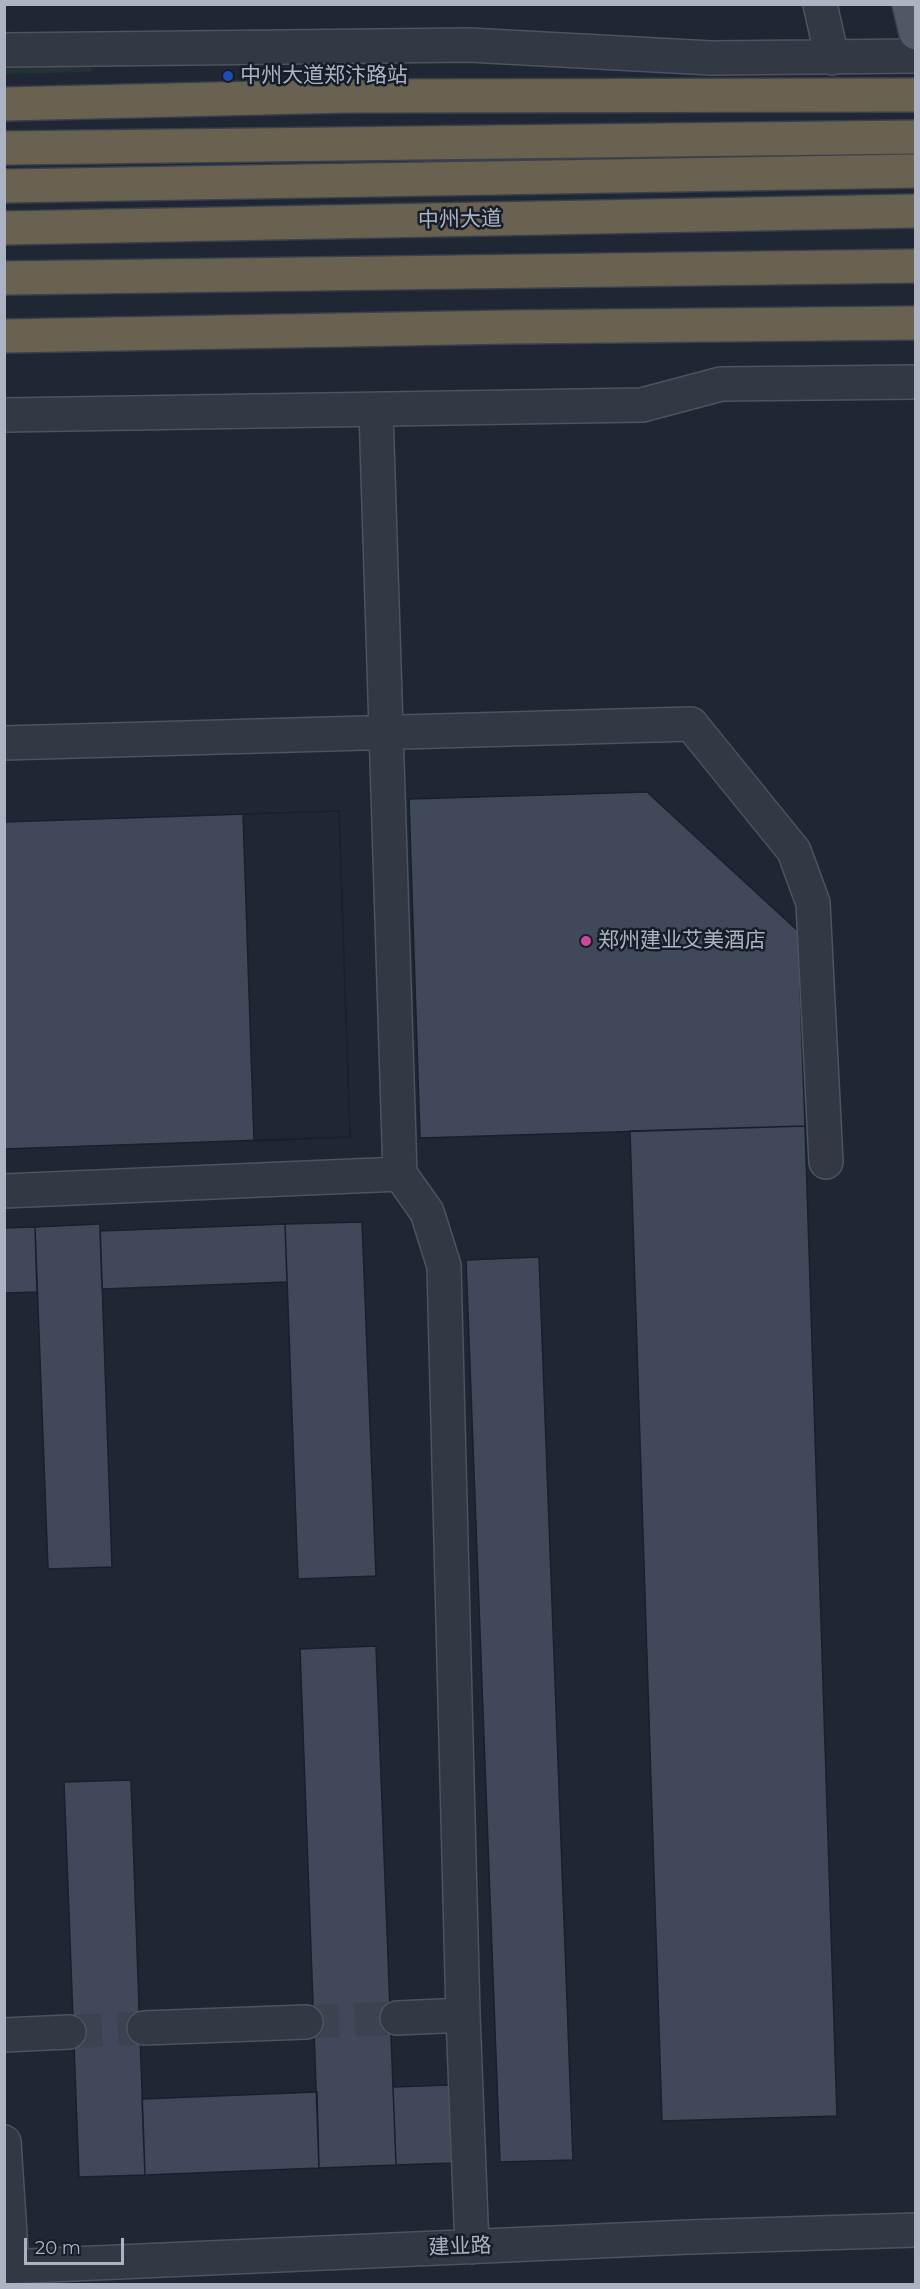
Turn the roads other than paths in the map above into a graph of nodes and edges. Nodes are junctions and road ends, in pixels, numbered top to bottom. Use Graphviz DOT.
graph roads {
  1 [pos="820,4"];
  2 [pos="909,4"];
  3 [pos="915,33"];
  4 [pos="4,50"];
  5 [pos="915,56"];
  6 [pos="832,58"];
  7 [pos="915,95"];
  8 [pos="4,104"];
  9 [pos="915,137"];
  10 [pos="4,148"];
  11 [pos="915,171"];
  12 [pos="4,186"];
  13 [pos="915,211"];
  14 [pos="4,228"];
  15 [pos="915,266"];
  16 [pos="4,278"];
  17 [pos="915,323"];
  18 [pos="4,336"];
  19 [pos="915,382"];
  20 [pos="376,411"];
  21 [pos="4,415"];
  22 [pos="386,733"];
  23 [pos="4,743"];
  24 [pos="826,1162"];
  25 [pos="400,1174"];
  26 [pos="4,1191"];
  27 [pos="463,2015"];
  28 [pos="397,2018"];
  29 [pos="306,2022"];
  30 [pos="144,2028"];
  31 [pos="69,2032"];
  32 [pos="4,2034"];
  33 [pos="4,2142"];
  34 [pos="915,2230"];
  35 [pos="472,2247"];
  36 [pos="8,2266"];
  1 -- 6 [label="street"];
  2 -- 3 [label="main road"];
  4 -- 6 [label="street"];
  5 -- 6 [label="street"];
  7 -- 8 [label="highway"];
  9 -- 10 [label="highway, bridge"];
  11 -- 12 [label="highway, 中州大道, bridge"];
  13 -- 14 [label="highway, 中州大道"];
  15 -- 16 [label="highway"];
  17 -- 18 [label="highway"];
  19 -- 20 [label="street"];
  20 -- 21 [label="street"];
  20 -- 22 [label="street"];
  22 -- 23 [label="street"];
  22 -- 24 [label="street"];
  22 -- 25 [label="street"];
  25 -- 26 [label="street"];
  25 -- 27 [label="street"];
  27 -- 28 [label="street"];
  27 -- 35 [label="street"];
  29 -- 30 [label="street"];
  31 -- 32 [label="street"];
  33 -- 36 [label="street"];
  34 -- 35 [label="street, 建业路"];
  35 -- 36 [label="street, 建业路"];
}
